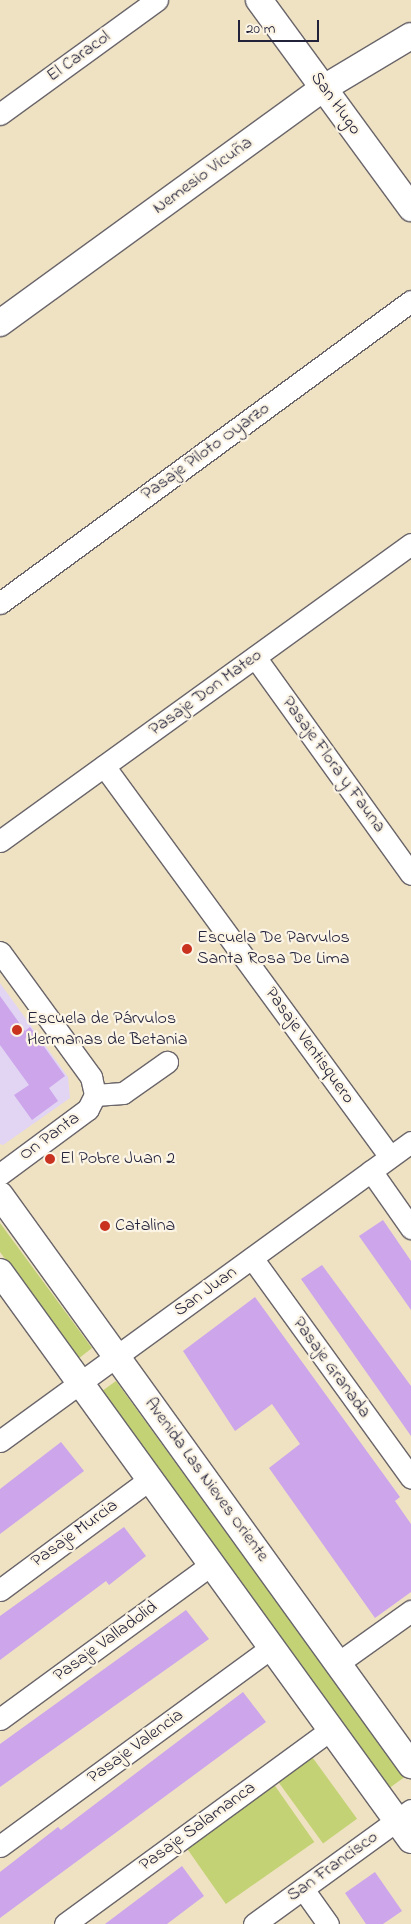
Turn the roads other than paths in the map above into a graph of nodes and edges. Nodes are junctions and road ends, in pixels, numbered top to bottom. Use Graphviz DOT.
graph roads {
  1 [pos="157,0"];
  2 [pos="259,0"];
  3 [pos="411,36"];
  4 [pos="324,88"];
  5 [pos="0,114"];
  6 [pos="411,208"];
  7 [pos="411,301"];
  8 [pos="0,323"];
  9 [pos="408,554"];
  10 [pos="0,603"];
  11 [pos="255,657"];
  12 [pos="104,766"];
  13 [pos="0,841"];
  14 [pos="411,874"];
  15 [pos="0,952"];
  16 [pos="167,1062"];
  17 [pos="95,1095"];
  18 [pos="411,1142"];
  19 [pos="390,1157"];
  20 [pos="371,1171"];
  21 [pos="0,1174"];
  22 [pos="0,1196"];
  23 [pos="411,1228"];
  24 [pos="252,1258"];
  25 [pos="0,1272"];
  26 [pos="116,1356"];
  27 [pos="80,1382"];
  28 [pos="0,1441"];
  29 [pos="411,1478"];
  30 [pos="150,1479"];
  31 [pos="212,1564"];
  32 [pos="0,1590"];
  33 [pos="411,1611"];
  34 [pos="272,1647"];
  35 [pos="338,1663"];
  36 [pos="0,1719"];
  37 [pos="331,1729"];
  38 [pos="411,1765"];
  39 [pos="406,1824"];
  40 [pos="0,1846"];
  41 [pos="302,1889"];
  42 [pos="65,1924"];
  43 [pos="254,1924"];
  44 [pos="328,1924"];
  1 -- 5 [label="street, El Caracol"];
  2 -- 4 [label="street, San Hugo"];
  3 -- 4 [label="street, Nemesio Vicuña"];
  4 -- 6 [label="street, San Hugo"];
  4 -- 8 [label="street, Nemesio Vicuña"];
  7 -- 10 [label="street, Pasaje Piloto Oyarzo"];
  9 -- 11 [label="street, Pasaje Don Mateo"];
  11 -- 12 [label="street, Pasaje Don Mateo"];
  11 -- 14 [label="street, Pasaje Flora y Fauna"];
  12 -- 13 [label="street, Pasaje Don Mateo"];
  12 -- 19 [label="street, Pasaje Ventisquero"];
  15 -- 17 [label="street, On Panta"];
  16 -- 17 [label="street, On Panta"];
  17 -- 21 [label="street, On Panta"];
  18 -- 19 [label="street, San Juan"];
  19 -- 20 [label="street, San Juan"];
  20 -- 23 [label="street"];
  20 -- 24 [label="street, San Juan"];
  22 -- 26 [label="street, Avenida Las Nieves Oriente"];
  24 -- 26 [label="street, San Juan"];
  24 -- 29 [label="street, Pasaje Granada"];
  25 -- 27 [label="street"];
  26 -- 27 [label="street, San Juan"];
  26 -- 35 [label="street, Avenida Las Nieves Oriente"];
  27 -- 28 [label="street, San Juan"];
  27 -- 30 [label="street"];
  30 -- 31 [label="street"];
  30 -- 32 [label="street, Pasaje Murcia"];
  31 -- 34 [label="street"];
  31 -- 36 [label="street, Pasaje Valladolid"];
  33 -- 35 [label="street"];
  34 -- 37 [label="street"];
  34 -- 40 [label="street, Pasaje Valencia"];
  35 -- 38 [label="street, Avenida Las Nieves Oriente"];
  37 -- 39 [label="street"];
  37 -- 42 [label="street, Pasaje Salamanca"];
  39 -- 41 [label="street, San Francisco"];
  41 -- 43 [label="street, San Francisco"];
  41 -- 44 [label="street"];
}
